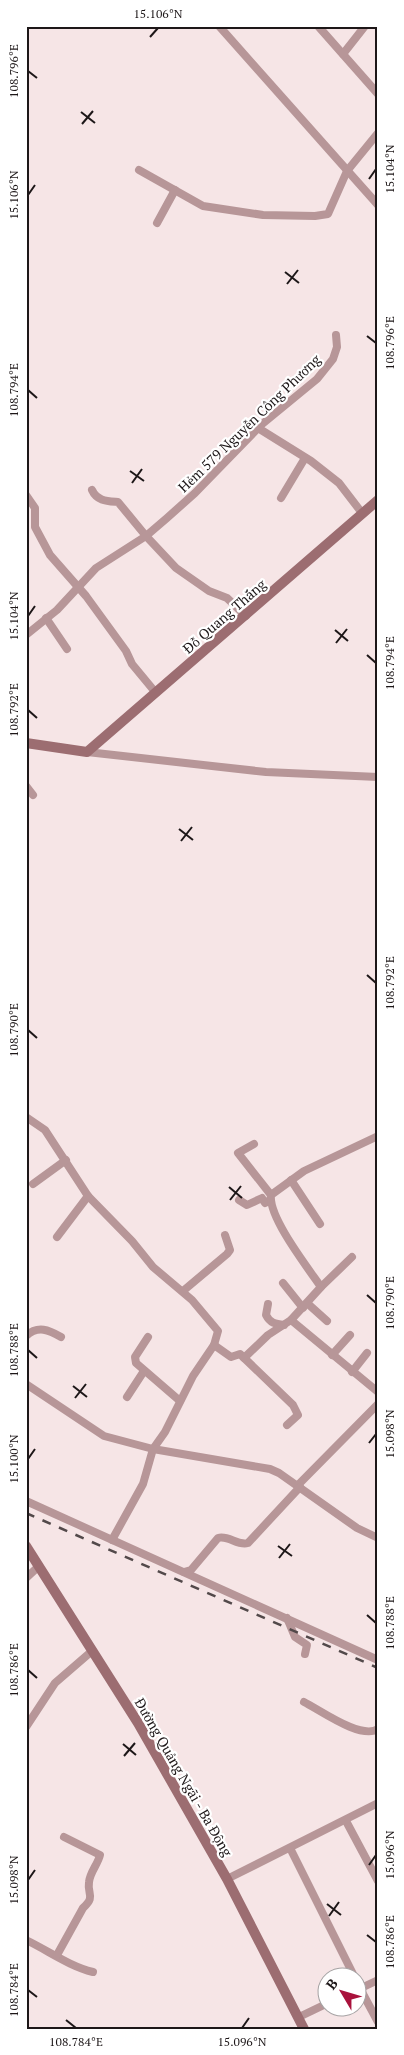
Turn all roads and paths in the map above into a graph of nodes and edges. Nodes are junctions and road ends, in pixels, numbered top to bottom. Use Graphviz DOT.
graph roads {
  1 [pos="219,26"];
  2 [pos="318,26"];
  3 [pos="365,26"];
  4 [pos="343,54"];
  5 [pos="378,94"];
  6 [pos="378,133"];
  7 [pos="139,170"];
  8 [pos="347,171"];
  9 [pos="176,190"];
  10 [pos="378,205"];
  11 [pos="157,223"];
  12 [pos="336,335"];
  13 [pos="258,428"];
  14 [pos="306,458"];
  15 [pos="92,490"];
  16 [pos="26,495"];
  17 [pos="281,498"];
  18 [pos="378,500"];
  19 [pos="362,513"];
  20 [pos="146,536"];
  21 [pos="78,588"];
  22 [pos="246,616"];
  23 [pos="46,618"];
  24 [pos="26,635"];
  25 [pos="67,649"];
  26 [pos="156,693"];
  27 [pos="26,743"];
  28 [pos="87,752"];
  29 [pos="378,777"];
  30 [pos="26,786"];
  31 [pos="33,795"];
  32 [pos="26,1117"];
  33 [pos="378,1136"];
  34 [pos="254,1144"];
  35 [pos="66,1160"];
  36 [pos="291,1180"];
  37 [pos="33,1184"];
  38 [pos="88,1196"];
  39 [pos="271,1198"];
  40 [pos="239,1200"];
  41 [pos="320,1224"];
  42 [pos="225,1235"];
  43 [pos="56,1236"];
  44 [pos="352,1257"];
  45 [pos="283,1283"];
  46 [pos="321,1287"];
  47 [pos="183,1291"];
  48 [pos="268,1304"];
  49 [pos="305,1306"];
  50 [pos="291,1320"];
  51 [pos="327,1321"];
  52 [pos="284,1325"];
  53 [pos="350,1335"];
  54 [pos="26,1336"];
  55 [pos="61,1337"];
  56 [pos="148,1337"];
  57 [pos="214,1345"];
  58 [pos="367,1353"];
  59 [pos="332,1355"];
  60 [pos="244,1358"];
  61 [pos="144,1371"];
  62 [pos="352,1372"];
  63 [pos="26,1384"];
  64 [pos="378,1392"];
  65 [pos="127,1397"];
  66 [pos="180,1401"];
  67 [pos="377,1406"];
  68 [pos="287,1425"];
  69 [pos="152,1449"];
  70 [pos="299,1486"];
  71 [pos="26,1502"];
  72 [pos="378,1538"];
  73 [pos="112,1540"];
  74 [pos="28,1553"];
  75 [pos="38,1567"];
  76 [pos="184,1572"];
  77 [pos="26,1578"];
  78 [pos="287,1618"];
  79 [pos="92,1652"];
  80 [pos="305,1654"];
  81 [pos="378,1660"];
  82 [pos="304,1702"];
  83 [pos="26,1727"];
  84 [pos="378,1729"];
  85 [pos="378,1803"];
  86 [pos="346,1821"];
  87 [pos="64,1837"];
  88 [pos="290,1848"];
  89 [pos="227,1879"];
  90 [pos="378,1882"];
  91 [pos="26,1940"];
  92 [pos="57,1955"];
  93 [pos="350,1968"];
  94 [pos="93,1972"];
  95 [pos="378,1980"];
  96 [pos="366,1984"];
  97 [pos="366,2001"];
  98 [pos="316,2009"];
  99 [pos="298,2018"];
  100 [pos="378,2022"];
  101 [pos="304,2029"];
  1 -- 8 [label="street"];
  2 -- 4 [label="street"];
  3 -- 4 [label="street"];
  4 -- 5 [label="street"];
  6 -- 8 [label="street"];
  7 -- 9 [label="street"];
  8 -- 9 [label="street"];
  8 -- 10 [label="street"];
  9 -- 11 [label="street"];
  12 -- 13 [label="street, Hẻm 579 Nguyễn Công Phương"];
  13 -- 14 [label="street"];
  13 -- 20 [label="street, Hẻm 579 Nguyễn Công Phương"];
  14 -- 17 [label="street"];
  14 -- 19 [label="street"];
  15 -- 20 [label="street"];
  16 -- 21 [label="street"];
  18 -- 19 [label="main road, Đỗ Quang Thắng"];
  19 -- 22 [label="main road, Đỗ Quang Thắng"];
  20 -- 21 [label="street, Hẻm 579 Nguyễn Công Phương"];
  20 -- 22 [label="street"];
  21 -- 23 [label="street, Hẻm 579 Nguyễn Công Phương"];
  21 -- 26 [label="street"];
  22 -- 26 [label="main road, Đỗ Quang Thắng"];
  23 -- 24 [label="street, Hẻm 579 Nguyễn Công Phương"];
  23 -- 25 [label="street"];
  26 -- 28 [label="main road, Đỗ Quang Thắng"];
  27 -- 28 [label="main road"];
  28 -- 29 [label="street"];
  30 -- 31 [label="street"];
  32 -- 35 [label="street"];
  33 -- 36 [label="street"];
  34 -- 39 [label="street"];
  35 -- 37 [label="street"];
  35 -- 38 [label="street"];
  36 -- 39 [label="street"];
  36 -- 41 [label="street"];
  38 -- 43 [label="street"];
  38 -- 47 [label="street"];
  39 -- 40 [label="street"];
  39 -- 46 [label="street"];
  42 -- 47 [label="street"];
  44 -- 46 [label="street"];
  45 -- 49 [label="street"];
  46 -- 49 [label="street"];
  47 -- 57 [label="street"];
  48 -- 52 [label="street"];
  49 -- 50 [label="street"];
  49 -- 51 [label="street"];
  50 -- 52 [label="street"];
  50 -- 59 [label="street"];
  52 -- 60 [label="street"];
  53 -- 59 [label="street"];
  54 -- 55 [label="street"];
  56 -- 61 [label="street"];
  57 -- 60 [label="street"];
  57 -- 66 [label="street"];
  58 -- 62 [label="street"];
  59 -- 62 [label="street"];
  60 -- 68 [label="street"];
  61 -- 65 [label="street"];
  61 -- 66 [label="street"];
  62 -- 64 [label="street"];
  63 -- 69 [label="street"];
  66 -- 69 [label="street"];
  67 -- 70 [label="street"];
  69 -- 70 [label="street"];
  69 -- 73 [label="street"];
  70 -- 72 [label="street"];
  70 -- 76 [label="street"];
  71 -- 73 [label="street"];
  73 -- 76 [label="street"];
  74 -- 75 [label="main road, Đường Quảng Ngãi - Ba Động"];
  75 -- 77 [label="street"];
  75 -- 79 [label="main road, Đường Quảng Ngãi - Ba Động"];
  76 -- 78 [label="street"];
  78 -- 80 [label="street"];
  78 -- 81 [label="street"];
  79 -- 83 [label="street"];
  79 -- 89 [label="main road, Đường Quảng Ngãi - Ba Động"];
  82 -- 84 [label="street"];
  85 -- 86 [label="street"];
  86 -- 88 [label="street"];
  86 -- 90 [label="street"];
  87 -- 92 [label="street"];
  88 -- 89 [label="street"];
  88 -- 93 [label="street"];
  89 -- 99 [label="main road, Đường Quảng Ngãi - Ba Động"];
  91 -- 92 [label="street"];
  92 -- 94 [label="street"];
  95 -- 96 [label="street"];
  97 -- 100 [label="street"];
  98 -- 99 [label="street"];
  99 -- 101 [label="main road, Đường Quảng Ngãi - Ba Động"];
}
